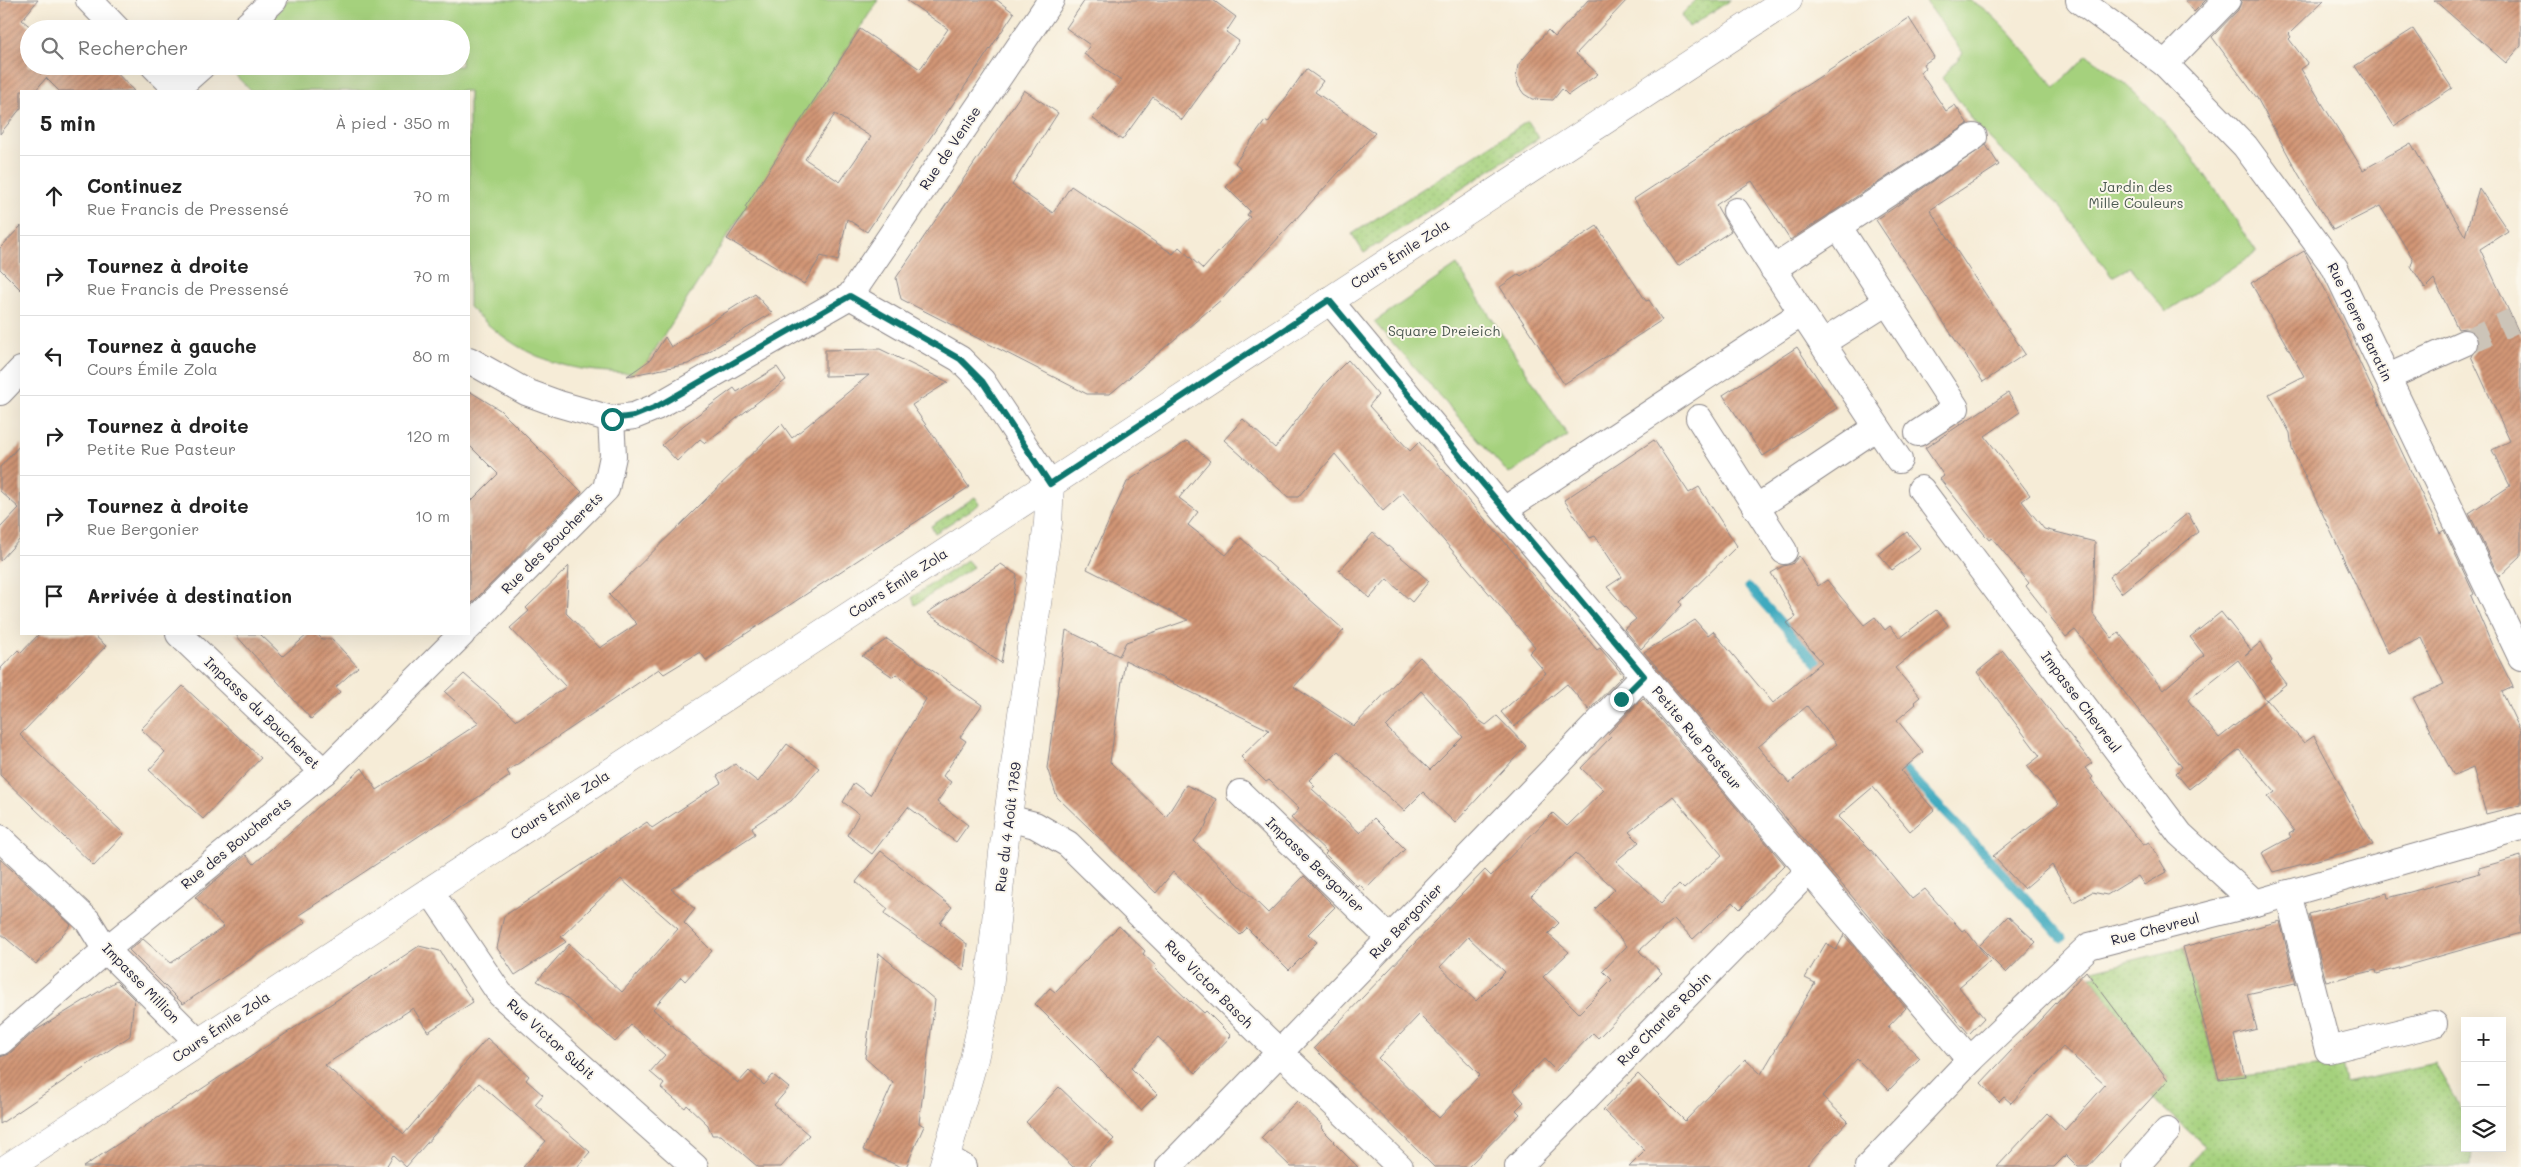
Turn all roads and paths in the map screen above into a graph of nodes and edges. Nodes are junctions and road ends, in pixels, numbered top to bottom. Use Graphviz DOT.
graph roads {
  1 [pos="90,0"];
  2 [pos="274,0"];
  3 [pos="1051,0"];
  4 [pos="1788,0"];
  5 [pos="2079,0"];
  6 [pos="2226,0"];
  7 [pos="109,20"];
  8 [pos="253,20"];
  9 [pos="2165,64"];
  10 [pos="163,75"];
  11 [pos="193,75"];
  12 [pos="177,90"];
  13 [pos="1974,137"];
  14 [pos="1736,211"];
  15 [pos="1838,226"];
  16 [pos="1773,269"];
  17 [pos="850,296"];
  18 [pos="1329,300"];
  19 [pos="1887,302"];
  20 [pos="1802,313"];
  21 [pos="1822,343"];
  22 [pos="2464,343"];
  23 [pos="470,361"];
  24 [pos="20,371"];
  25 [pos="2388,377"];
  26 [pos="0,392"];
  27 [pos="1699,418"];
  28 [pos="612,419"];
  29 [pos="1877,427"];
  30 [pos="1918,433"];
  31 [pos="1899,460"];
  32 [pos="1050,484"];
  33 [pos="1921,489"];
  34 [pos="1756,508"];
  35 [pos="1504,510"];
  36 [pos="1784,552"];
  37 [pos="470,626"];
  38 [pos="180,635"];
  39 [pos="461,635"];
  40 [pos="2521,657"];
  41 [pos="1644,676"];
  42 [pos="324,772"];
  43 [pos="1240,793"];
  44 [pos="1008,818"];
  45 [pos="2521,827"];
  46 [pos="0,838"];
  47 [pos="1809,871"];
  48 [pos="430,891"];
  49 [pos="2288,894"];
  50 [pos="2255,903"];
  51 [pos="1389,938"];
  52 [pos="106,950"];
  53 [pos="2434,1024"];
  54 [pos="0,1042"];
  55 [pos="198,1042"];
  56 [pos="1279,1052"];
  57 [pos="1970,1060"];
  58 [pos="2168,1131"];
  59 [pos="951,1164"];
  60 [pos="9,1167"];
  61 [pos="695,1167"];
  62 [pos="1169,1167"];
  63 [pos="1400,1167"];
  64 [pos="1518,1167"];
  65 [pos="1868,1167"];
  66 [pos="2135,1167"];
  1 -- 7 [label="street"];
  2 -- 8 [label="street"];
  3 -- 17 [label="street, Rue de Venise"];
  4 -- 18 [label="main road, Cours Émile Zola"];
  5 -- 9 [label="street, Rue Pierre Baratin"];
  6 -- 9 [label="street"];
  9 -- 25 [label="street, Rue Pierre Baratin"];
  10 -- 12 [label="street"];
  11 -- 12 [label="street"];
  13 -- 15 [label="street"];
  14 -- 16 [label="street"];
  15 -- 16 [label="street"];
  15 -- 19 [label="street"];
  16 -- 20 [label="street"];
  17 -- 28 [label="street"];
  17 -- 32 [label="street"];
  18 -- 32 [label="main road, Cours Émile Zola"];
  18 -- 35 [label="street, Petite Rue Pasteur"];
  19 -- 21 [label="street"];
  19 -- 30 [label="street"];
  20 -- 21 [label="street"];
  20 -- 35 [label="street"];
  21 -- 29 [label="street"];
  22 -- 25 [label="street"];
  23 -- 28 [label="street"];
  24 -- 26 [label="street"];
  25 -- 40 [label="street, Rue Pierre Baratin"];
  27 -- 34 [label="street"];
  28 -- 37 [label="street, Rue des Boucherets"];
  29 -- 31 [label="street"];
  29 -- 34 [label="street"];
  32 -- 44 [label="main road, Rue du 4 Août 1789"];
  32 -- 48 [label="main road, Cours Émile Zola"];
  33 -- 50 [label="street, Impasse Chevreul"];
  34 -- 36 [label="street"];
  35 -- 41 [label="street, Petite Rue Pasteur"];
  38 -- 42 [label="street, Impasse du Boucheret"];
  39 -- 42 [label="street, Rue des Boucherets"];
  41 -- 47 [label="street, Petite Rue Pasteur"];
  41 -- 51 [label="street, Rue Bergonier"];
  42 -- 52 [label="street, Rue des Boucherets"];
  43 -- 51 [label="street, Impasse Bergonier"];
  44 -- 56 [label="street, Rue Victor Basch"];
  44 -- 59 [label="main road, Rue du 4 Août 1789"];
  45 -- 49 [label="street, Rue Chevreul"];
  46 -- 52 [label="street, Impasse Million"];
  47 -- 57 [label="street, Petite Rue Pasteur"];
  47 -- 64 [label="street, Rue Charles Robin"];
  48 -- 55 [label="main road, Cours Émile Zola"];
  48 -- 61 [label="street, Rue Victor Subit"];
  49 -- 50 [label="street, Rue Chevreul"];
  49 -- 53 [label="street"];
  50 -- 57 [label="street, Rue Chevreul"];
  51 -- 56 [label="street, Rue Bergonier"];
  52 -- 54 [label="street, Rue des Boucherets"];
  52 -- 55 [label="street, Impasse Million"];
  55 -- 60 [label="main road, Cours Émile Zola"];
  56 -- 62 [label="street, Rue Bergonier"];
  56 -- 63 [label="street, Rue Victor Basch"];
  57 -- 65 [label="street, Rue Chevreul"];
  58 -- 66 [label="street"];
}
